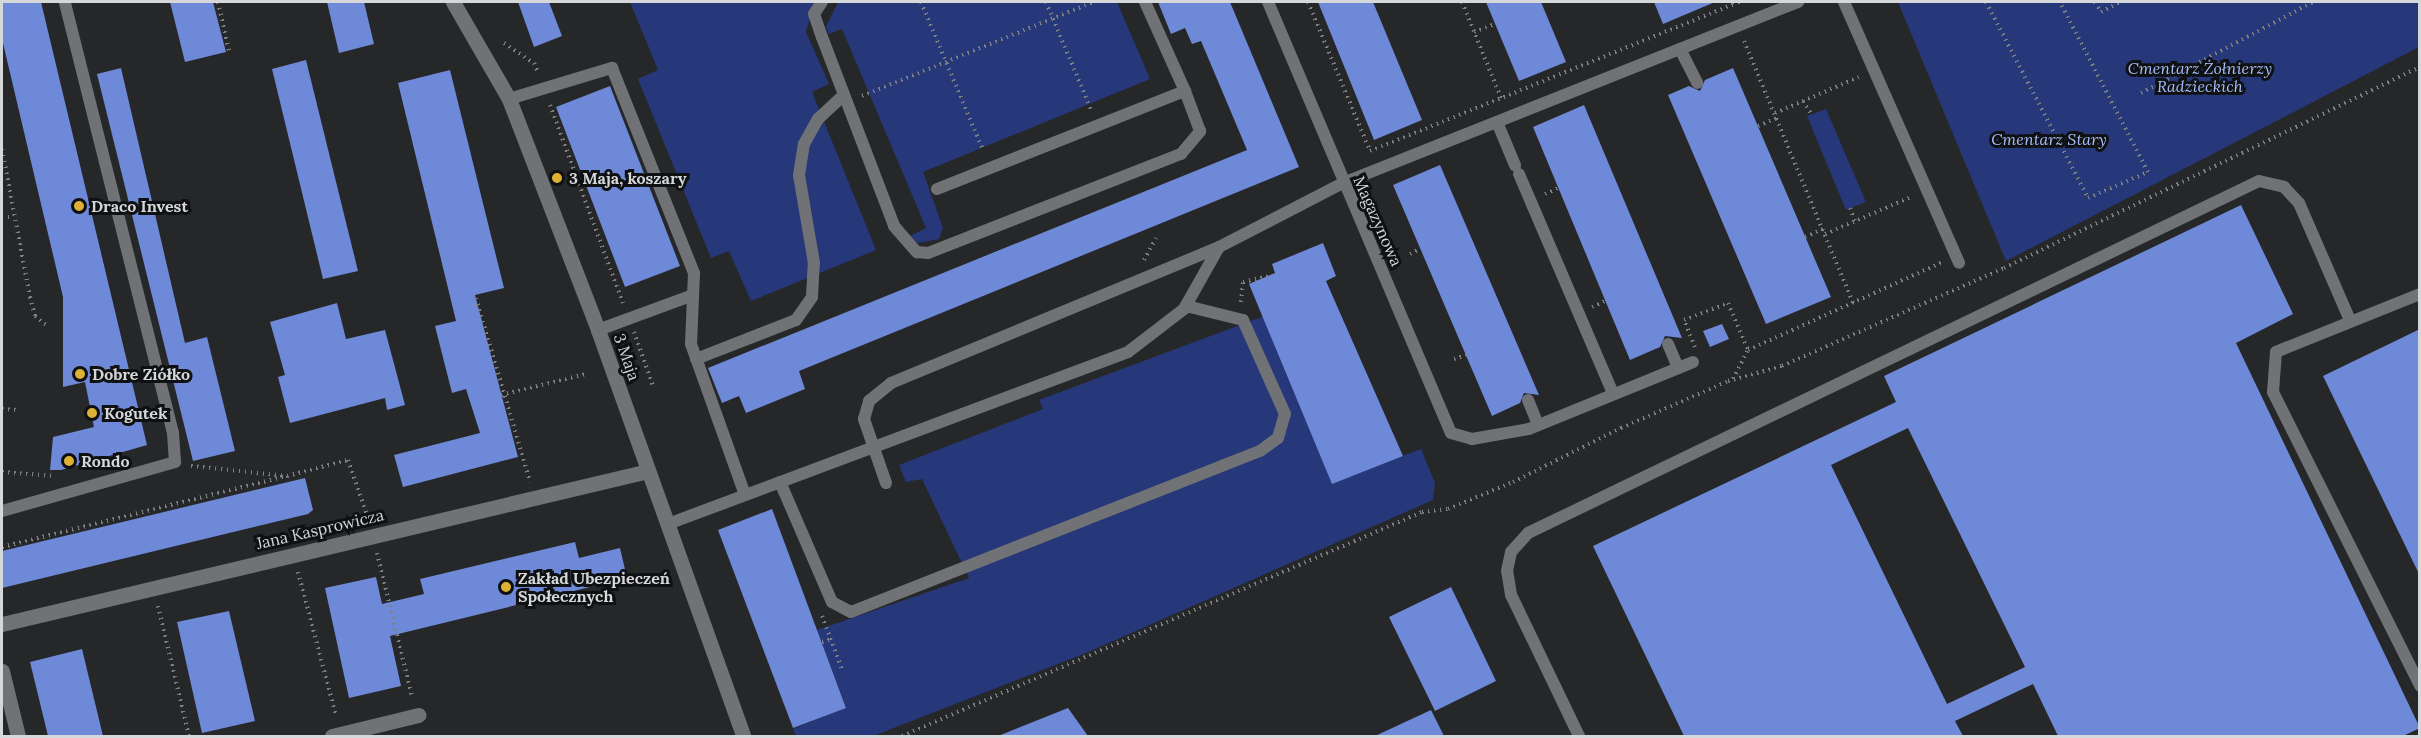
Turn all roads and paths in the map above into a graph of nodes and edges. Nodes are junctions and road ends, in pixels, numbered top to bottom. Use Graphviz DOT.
graph roads {
  1 [pos="65,2"];
  2 [pos="218,2"];
  3 [pos="453,2"];
  4 [pos="822,2"];
  5 [pos="921,2"];
  6 [pos="1046,2"];
  7 [pos="1094,2"];
  8 [pos="1145,2"];
  9 [pos="1268,2"];
  10 [pos="1308,2"];
  11 [pos="1462,2"];
  12 [pos="1741,2"];
  13 [pos="1798,2"];
  14 [pos="1844,2"];
  15 [pos="1986,2"];
  16 [pos="2060,2"];
  17 [pos="2095,2"];
  18 [pos="2120,2"];
  19 [pos="2313,2"];
  20 [pos="1733,3"];
  21 [pos="1053,19"];
  22 [pos="1495,24"];
  23 [pos="1474,32"];
  24 [pos="1742,38"];
  25 [pos="504,43"];
  26 [pos="1680,49"];
  27 [pos="229,51"];
  28 [pos="947,62"];
  29 [pos="2420,67"];
  30 [pos="1876,69"];
  31 [pos="1697,83"];
  32 [pos="543,88"];
  33 [pos="1354,89"];
  34 [pos="1185,91"];
  35 [pos="1346,92"];
  36 [pos="2141,93"];
  37 [pos="846,98"];
  38 [pos="1502,98"];
  39 [pos="509,99"];
  40 [pos="1803,101"];
  41 [pos="1810,114"];
  42 [pos="1776,116"];
  43 [pos="1497,122"];
  44 [pos="1097,125"];
  45 [pos="1758,126"];
  46 [pos="982,148"];
  47 [pos="2,149"];
  48 [pos="1343,183"];
  49 [pos="1558,188"];
  50 [pos="937,189"];
  51 [pos="1929,190"];
  52 [pos="1542,196"];
  53 [pos="1850,208"];
  54 [pos="2,217"];
  55 [pos="13,217"];
  56 [pos="1855,221"];
  57 [pos="1824,232"];
  58 [pos="1805,237"];
  59 [pos="1219,247"];
  60 [pos="1420,249"];
  61 [pos="1410,254"];
  62 [pos="1957,258"];
  63 [pos="1268,276"];
  64 [pos="2420,294"];
  65 [pos="693,295"];
  66 [pos="476,298"];
  67 [pos="1605,301"];
  68 [pos="1854,305"];
  69 [pos="1186,306"];
  70 [pos="1589,308"];
  71 [pos="2349,318"];
  72 [pos="629,319"];
  73 [pos="1243,320"];
  74 [pos="46,325"];
  75 [pos="598,330"];
  76 [pos="1668,344"];
  77 [pos="1748,350"];
  78 [pos="1466,355"];
  79 [pos="1691,355"];
  80 [pos="696,358"];
  81 [pos="1454,359"];
  82 [pos="1678,368"];
  83 [pos="586,374"];
  84 [pos="1733,380"];
  85 [pos="653,386"];
  86 [pos="1613,393"];
  87 [pos="503,394"];
  88 [pos="1528,400"];
  89 [pos="2,409"];
  90 [pos="17,410"];
  91 [pos="1538,425"];
  92 [pos="873,447"];
  93 [pos="168,466"];
  94 [pos="648,471"];
  95 [pos="2,472"];
  96 [pos="63,475"];
  97 [pos="287,476"];
  98 [pos="530,482"];
  99 [pos="780,482"];
  100 [pos="886,483"];
  101 [pos="745,495"];
  102 [pos="2,511"];
  103 [pos="368,519"];
  104 [pos="668,524"];
  105 [pos="2,547"];
  106 [pos="376,549"];
  107 [pos="297,569"];
  108 [pos="157,603"];
  109 [pos="2,624"];
  110 [pos="831,639"];
  111 [pos="822,642"];
  112 [pos="2,671"];
  113 [pos="2420,686"];
  114 [pos="418,715"];
  115 [pos="336,735"];
  116 [pos="18,736"];
  117 [pos="189,736"];
  118 [pos="743,736"];
  119 [pos="902,736"];
  120 [pos="1579,736"];
  1 -- 93 [label="lane"];
  2 -- 27 [label="path"];
  3 -- 39 [label="street, 3 Maja"];
  4 -- 37 [label="lane"];
  5 -- 28 [label="path"];
  6 -- 21 [label="path"];
  7 -- 21 [label="path"];
  8 -- 34 [label="lane"];
  9 -- 48 [label="lane, Magazynowa"];
  10 -- 35 [label="path"];
  11 -- 23 [label="path"];
  12 -- 20 [label="path"];
  13 -- 26 [label="lane"];
  14 -- 30 [label="lane"];
  15 -- 16 [label="path"];
  17 -- 18 [label="path"];
  19 -- 36 [label="path"];
  20 -- 38 [label="path"];
  21 -- 28 [label="path"];
  21 -- 44 [label="path"];
  22 -- 23 [label="path"];
  23 -- 38 [label="path"];
  24 -- 42 [label="path"];
  25 -- 32 [label="path"];
  26 -- 31 [label="lane"];
  26 -- 43 [label="lane"];
  28 -- 37 [label="path"];
  28 -- 46 [label="path"];
  29 -- 84 [label="path"];
  30 -- 40 [label="path"];
  30 -- 51 [label="lane"];
  32 -- 39 [label="lane"];
  32 -- 65 [label="lane"];
  32 -- 72 [label="path"];
  33 -- 35 [label="path"];
  34 -- 37 [label="lane"];
  34 -- 44 [label="lane"];
  35 -- 38 [label="path"];
  37 -- 80 [label="lane"];
  39 -- 75 [label="street, 3 Maja"];
  40 -- 41 [label="path"];
  40 -- 42 [label="path"];
  42 -- 45 [label="path"];
  42 -- 57 [label="path"];
  43 -- 48 [label="lane"];
  43 -- 86 [label="lane"];
  44 -- 50 [label="lane"];
  47 -- 55 [label="path"];
  48 -- 59 [label="lane"];
  48 -- 91 [label="lane, Magazynowa"];
  49 -- 52 [label="path"];
  51 -- 56 [label="path"];
  51 -- 62 [label="lane"];
  53 -- 56 [label="path"];
  54 -- 55 [label="path"];
  55 -- 74 [label="path"];
  56 -- 57 [label="path"];
  57 -- 58 [label="path"];
  57 -- 68 [label="path"];
  59 -- 69 [label="lane"];
  59 -- 92 [label="lane"];
  60 -- 61 [label="path"];
  62 -- 68 [label="path"];
  63 -- 73 [label="path"];
  64 -- 71 [label="lane"];
  65 -- 72 [label="lane"];
  65 -- 80 [label="lane"];
  66 -- 87 [label="path"];
  67 -- 70 [label="path"];
  68 -- 77 [label="path"];
  69 -- 73 [label="lane"];
  69 -- 92 [label="lane"];
  71 -- 113 [label="lane"];
  71 -- 120 [label="lane"];
  72 -- 75 [label="lane"];
  72 -- 85 [label="path"];
  73 -- 99 [label="lane"];
  75 -- 94 [label="street, 3 Maja"];
  76 -- 82 [label="lane"];
  77 -- 79 [label="path"];
  77 -- 84 [label="path"];
  78 -- 81 [label="path"];
  79 -- 82 [label="lane"];
  80 -- 101 [label="lane"];
  82 -- 86 [label="lane"];
  83 -- 87 [label="path"];
  84 -- 119 [label="path"];
  86 -- 91 [label="lane"];
  87 -- 98 [label="path"];
  88 -- 91 [label="lane"];
  89 -- 90 [label="path"];
  92 -- 99 [label="lane"];
  92 -- 100 [label="lane"];
  93 -- 97 [label="path"];
  93 -- 102 [label="lane"];
  94 -- 104 [label="street, 3 Maja"];
  94 -- 109 [label="street, Jana Kasprowicza"];
  95 -- 96 [label="path"];
  97 -- 103 [label="path"];
  97 -- 105 [label="path"];
  99 -- 101 [label="lane"];
  101 -- 104 [label="lane"];
  104 -- 118 [label="street, 3 Maja"];
  106 -- 114 [label="path"];
  107 -- 115 [label="path"];
  108 -- 117 [label="path"];
  110 -- 111 [label="path"];
  112 -- 116 [label="street"];
  114 -- 115 [label="street"];
}
